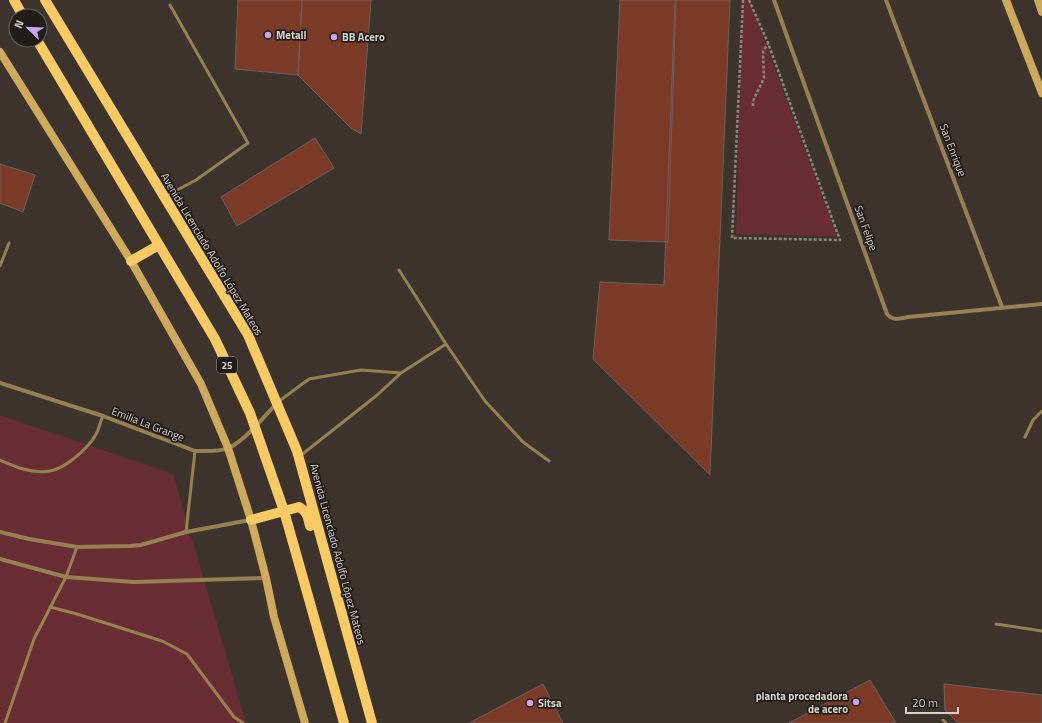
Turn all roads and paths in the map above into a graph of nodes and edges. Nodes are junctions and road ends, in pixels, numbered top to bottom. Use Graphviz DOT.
graph roads {
  1 [pos="45,0"];
  2 [pos="744,0"];
  3 [pos="749,0"];
  4 [pos="774,0"];
  5 [pos="886,0"];
  6 [pos="1006,0"];
  7 [pos="1038,0"];
  8 [pos="170,4"];
  9 [pos="1042,12"];
  10 [pos="768,43"];
  11 [pos="42,48"];
  12 [pos="0,52"];
  13 [pos="1042,93"];
  14 [pos="753,106"];
  15 [pos="164,197"];
  16 [pos="9,243"];
  17 [pos="159,245"];
  18 [pos="131,261"];
  19 [pos="0,266"];
  20 [pos="398,270"];
  21 [pos="1042,304"];
  22 [pos="1002,307"];
  23 [pos="446,344"];
  24 [pos="401,373"];
  25 [pos="0,383"];
  26 [pos="277,403"];
  27 [pos="1042,411"];
  28 [pos="103,416"];
  29 [pos="256,426"];
  30 [pos="1025,437"];
  31 [pos="228,448"];
  32 [pos="195,451"];
  33 [pos="299,457"];
  34 [pos="0,460"];
  35 [pos="548,461"];
  36 [pos="284,511"];
  37 [pos="251,520"];
  38 [pos="0,532"];
  39 [pos="186,532"];
  40 [pos="77,547"];
  41 [pos="0,559"];
  42 [pos="327,561"];
  43 [pos="66,577"];
  44 [pos="266,578"];
  45 [pos="50,607"];
  46 [pos="996,624"];
  47 [pos="1042,631"];
  48 [pos="943,720"];
  49 [pos="5,723"];
  50 [pos="243,723"];
  51 [pos="303,723"];
  52 [pos="344,723"];
  53 [pos="372,723"];
  54 [pos="946,723"];
  1 -- 15 [label="main road, Avenida Licenciado Adolfo López Mateos"];
  2 -- 10 [label="path"];
  3 -- 10 [label="path"];
  4 -- 22 [label="street, San Felipe"];
  5 -- 22 [label="street, San Enrique"];
  6 -- 13 [label="street"];
  7 -- 9 [label="street"];
  8 -- 15 [label="lane"];
  10 -- 14 [label="path"];
  11 -- 17 [label="main road, 25"];
  12 -- 18 [label="street"];
  15 -- 26 [label="main road, Avenida Licenciado Adolfo López Mateos"];
  16 -- 19 [label="lane"];
  17 -- 18 [label="main road"];
  17 -- 29 [label="main road, 25"];
  18 -- 31 [label="street"];
  20 -- 23 [label="lane"];
  21 -- 22 [label="street, San Felipe"];
  23 -- 24 [label="lane"];
  23 -- 35 [label="lane"];
  24 -- 26 [label="lane"];
  24 -- 33 [label="lane"];
  25 -- 28 [label="street, Emilia La Grange"];
  26 -- 29 [label="street, Emilia La Grange"];
  26 -- 33 [label="main road, Avenida Licenciado Adolfo López Mateos"];
  27 -- 30 [label="lane"];
  28 -- 32 [label="street, Emilia La Grange"];
  28 -- 34 [label="lane"];
  29 -- 31 [label="street, Emilia La Grange"];
  29 -- 36 [label="main road, 25"];
  31 -- 32 [label="street, Emilia La Grange"];
  31 -- 37 [label="street"];
  32 -- 39 [label="lane"];
  33 -- 42 [label="main road, Avenida Licenciado Adolfo López Mateos"];
  36 -- 37 [label="main road"];
  36 -- 42 [label="main road"];
  36 -- 52 [label="main road, 25"];
  37 -- 39 [label="street"];
  37 -- 44 [label="street"];
  38 -- 40 [label="street"];
  39 -- 40 [label="street"];
  40 -- 43 [label="lane"];
  41 -- 43 [label="street"];
  42 -- 53 [label="main road, Avenida Licenciado Adolfo López Mateos"];
  43 -- 44 [label="street"];
  43 -- 45 [label="lane"];
  44 -- 51 [label="street"];
  45 -- 49 [label="lane"];
  45 -- 50 [label="lane"];
  46 -- 47 [label="lane"];
  48 -- 54 [label="lane"];
}
